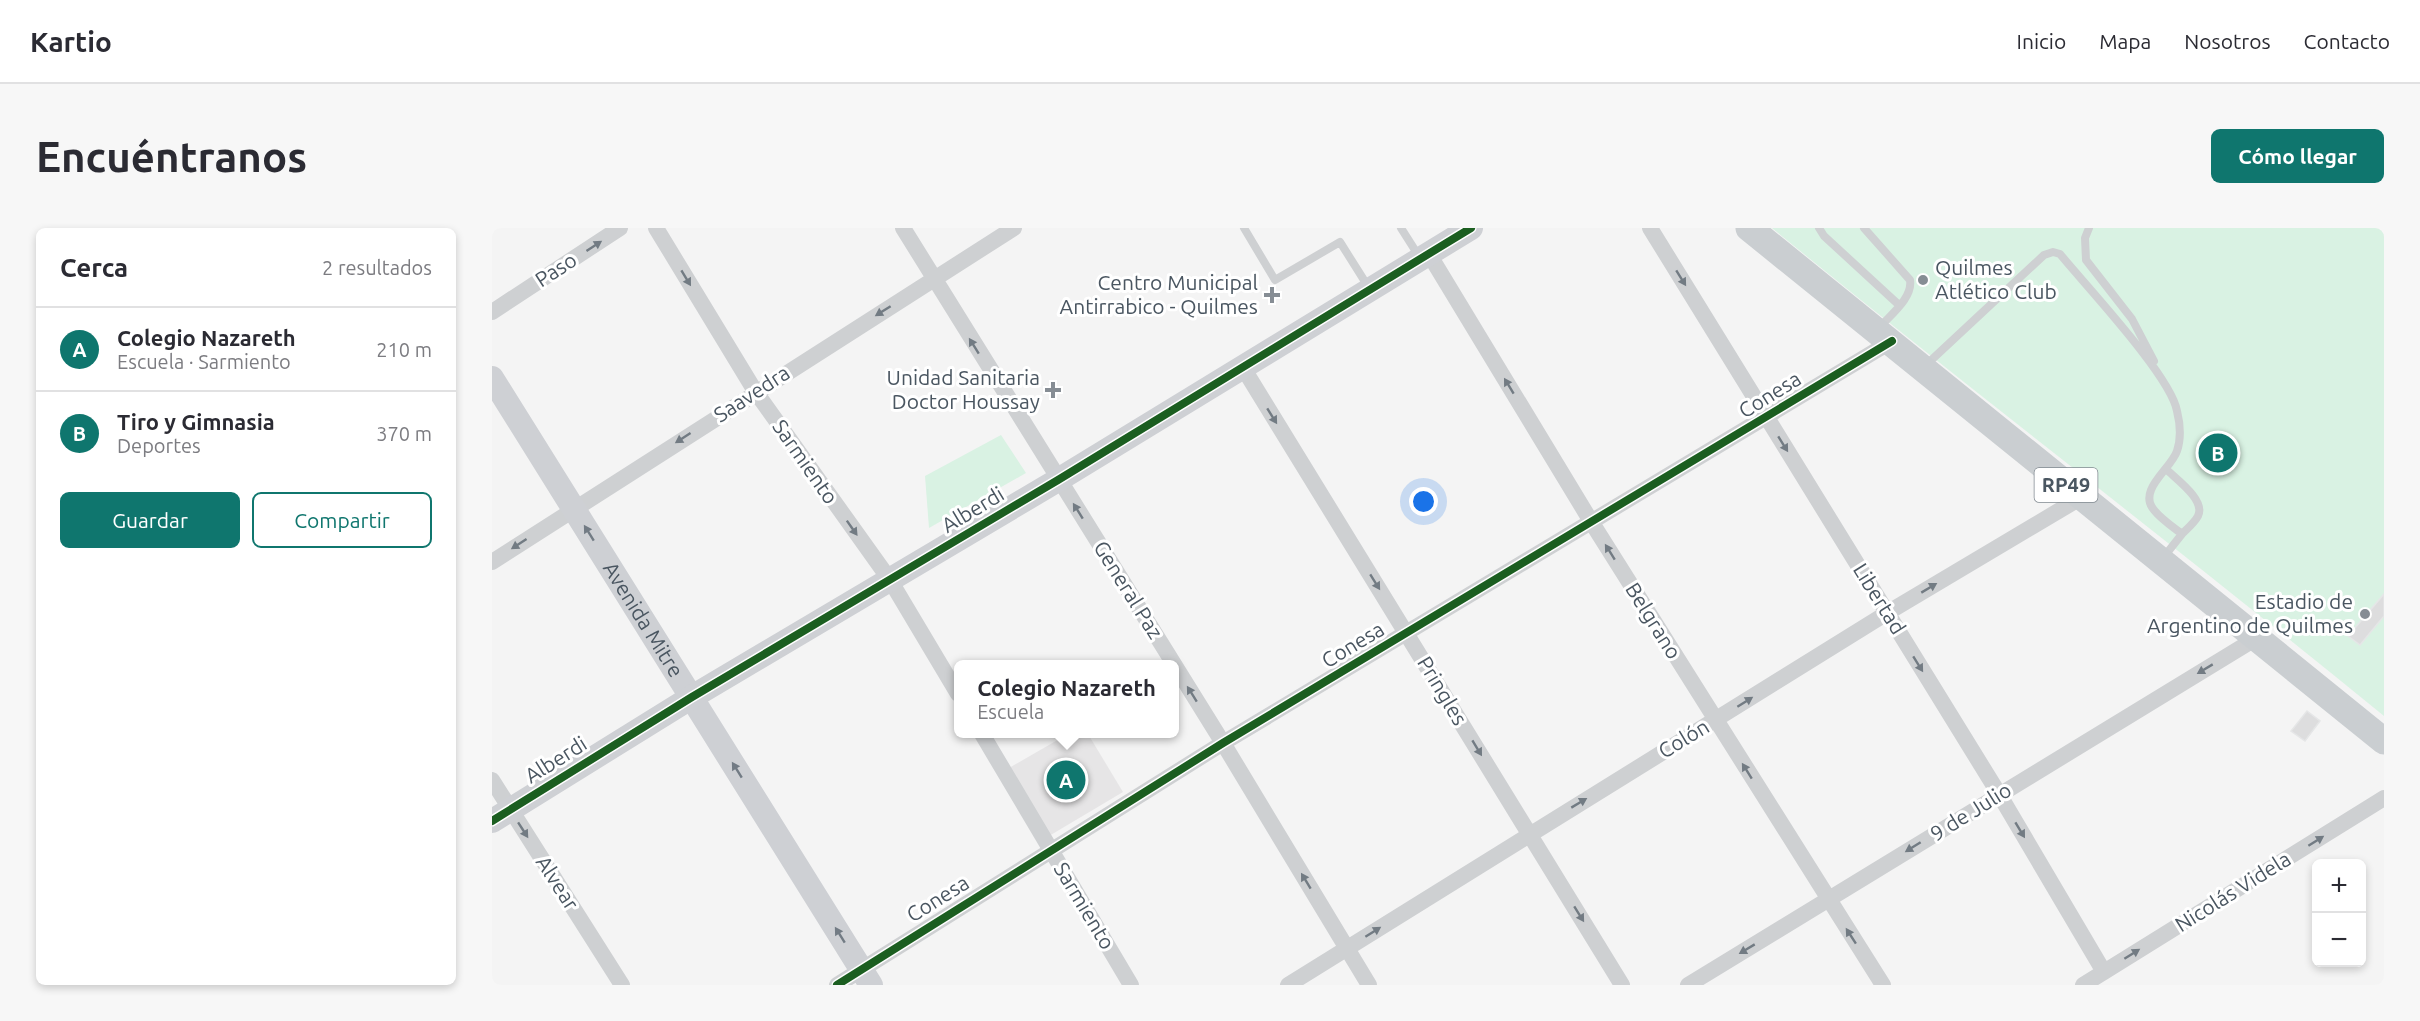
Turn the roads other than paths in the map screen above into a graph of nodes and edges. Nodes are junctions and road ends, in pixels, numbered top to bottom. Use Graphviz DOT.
graph roads {
  1 [pos="620,228"];
  2 [pos="656,228"];
  3 [pos="903,228"];
  4 [pos="1014,228"];
  5 [pos="1244,228"];
  6 [pos="1401,228"];
  7 [pos="1471,228"];
  8 [pos="1650,228"];
  9 [pos="1749,228"];
  10 [pos="1819,228"];
  11 [pos="1864,228"];
  12 [pos="2089,228"];
  13 [pos="1424,256"];
  14 [pos="933,280"];
  15 [pos="1370,290"];
  16 [pos="1899,305"];
  17 [pos="492,312"];
  18 [pos="1884,336"];
  19 [pos="1242,366"];
  20 [pos="1923,367"];
  21 [pos="492,378"];
  22 [pos="2166,386"];
  23 [pos="755,391"];
  24 [pos="1767,418"];
  25 [pos="2166,469"];
  26 [pos="1058,480"];
  27 [pos="2082,497"];
  28 [pos="574,509"];
  29 [pos="1592,523"];
  30 [pos="2182,534"];
  31 [pos="492,562"];
  32 [pos="2160,562"];
  33 [pos="890,580"];
  34 [pos="1887,613"];
  35 [pos="1407,634"];
  36 [pos="2255,639"];
  37 [pos="1171,660"];
  38 [pos="1179,673"];
  39 [pos="954,687"];
  40 [pos="692,697"];
  41 [pos="1715,720"];
  42 [pos="984,738"];
  43 [pos="2384,741"];
  44 [pos="1223,743"];
  45 [pos="492,780"];
  46 [pos="1999,794"];
  47 [pos="2384,798"];
  48 [pos="501,815"];
  49 [pos="1529,834"];
  50 [pos="1051,849"];
  51 [pos="1828,899"];
  52 [pos="1347,949"];
  53 [pos="2104,972"];
  54 [pos="866,977"];
  55 [pos="622,985"];
  56 [pos="837,985"];
  57 [pos="1131,985"];
  58 [pos="1288,985"];
  59 [pos="1369,985"];
  60 [pos="1622,985"];
  61 [pos="1688,985"];
  62 [pos="1883,985"];
  63 [pos="2083,985"];
  17 -- 1 [label="street, Paso, one-way"];
  2 -- 23 [label="street, Sarmiento, one-way"];
  3 -- 14 [label="street, General Paz"];
  4 -- 14 [label="street, Saavedra"];
  5 -- 15 [label="lane"];
  6 -- 13 [label="lane"];
  7 -- 13 [label="street, Alberdi"];
  8 -- 24 [label="street, Libertad, one-way"];
  9 -- 18 [label="main road, RP49"];
  10 -- 16 [label="lane"];
  11 -- 16 [label="lane"];
  12 -- 22 [label="lane"];
  13 -- 15 [label="street, Alberdi"];
  29 -- 13 [label="street, Belgrano, one-way"];
  14 -- 23 [label="street, Saavedra, one-way"];
  26 -- 14 [label="street, General Paz, one-way"];
  15 -- 19 [label="street, Alberdi"];
  16 -- 18 [label="lane"];
  18 -- 20 [label="main road, RP49"];
  18 -- 24 [label="street, Conesa"];
  19 -- 26 [label="street, Alberdi"];
  19 -- 35 [label="street, Pringles, one-way"];
  20 -- 22 [label="lane"];
  20 -- 27 [label="main road, RP49"];
  21 -- 28 [label="street, Avenida Mitre"];
  22 -- 25 [label="lane"];
  23 -- 28 [label="street, Saavedra, one-way"];
  23 -- 33 [label="street, Sarmiento, one-way"];
  24 -- 29 [label="street, Conesa"];
  24 -- 34 [label="street, Libertad, one-way"];
  25 -- 30 [label="lane"];
  25 -- 30 [label="lane"];
  26 -- 33 [label="street, Alberdi"];
  37 -- 26 [label="street, General Paz, one-way"];
  27 -- 32 [label="main road, RP49"];
  34 -- 27 [label="street, Colón, one-way"];
  28 -- 31 [label="street, Saavedra, one-way"];
  40 -- 28 [label="street, Avenida Mitre, one-way"];
  29 -- 35 [label="street, Conesa"];
  41 -- 29 [label="street, Belgrano, one-way"];
  30 -- 32 [label="lane"];
  32 -- 36 [label="main road, RP49"];
  33 -- 39 [label="street, Sarmiento"];
  33 -- 40 [label="street, Alberdi"];
  41 -- 34 [label="street, Colón, one-way"];
  34 -- 46 [label="street, Libertad, one-way"];
  35 -- 44 [label="street, Conesa"];
  35 -- 49 [label="street, Pringles, one-way"];
  36 -- 43 [label="main road, RP49"];
  36 -- 46 [label="street, 9 de Julio, one-way"];
  44 -- 38 [label="street, General Paz, one-way"];
  40 -- 48 [label="street, Alberdi"];
  54 -- 40 [label="street, Avenida Mitre, one-way"];
  49 -- 41 [label="street, Colón, one-way"];
  51 -- 41 [label="street, Belgrano, one-way"];
  42 -- 50 [label="street, Sarmiento"];
  44 -- 50 [label="street, Conesa"];
  52 -- 44 [label="street, General Paz, one-way"];
  45 -- 48 [label="street, Alvear"];
  46 -- 51 [label="street, 9 de Julio, one-way"];
  46 -- 53 [label="street, Libertad, one-way"];
  53 -- 47 [label="street, Nicolás Videla, one-way"];
  48 -- 55 [label="street, Alvear, one-way"];
  52 -- 49 [label="street, Colón, one-way"];
  49 -- 60 [label="street, Pringles, one-way"];
  50 -- 54 [label="street, Conesa"];
  50 -- 57 [label="street, Sarmiento"];
  51 -- 61 [label="street, 9 de Julio, one-way"];
  62 -- 51 [label="street, Belgrano, one-way"];
  52 -- 58 [label="street, Colón"];
  52 -- 59 [label="street, General Paz"];
  53 -- 63 [label="street, Nicolás Videla"];
  54 -- 56 [label="street, Conesa"];
}
